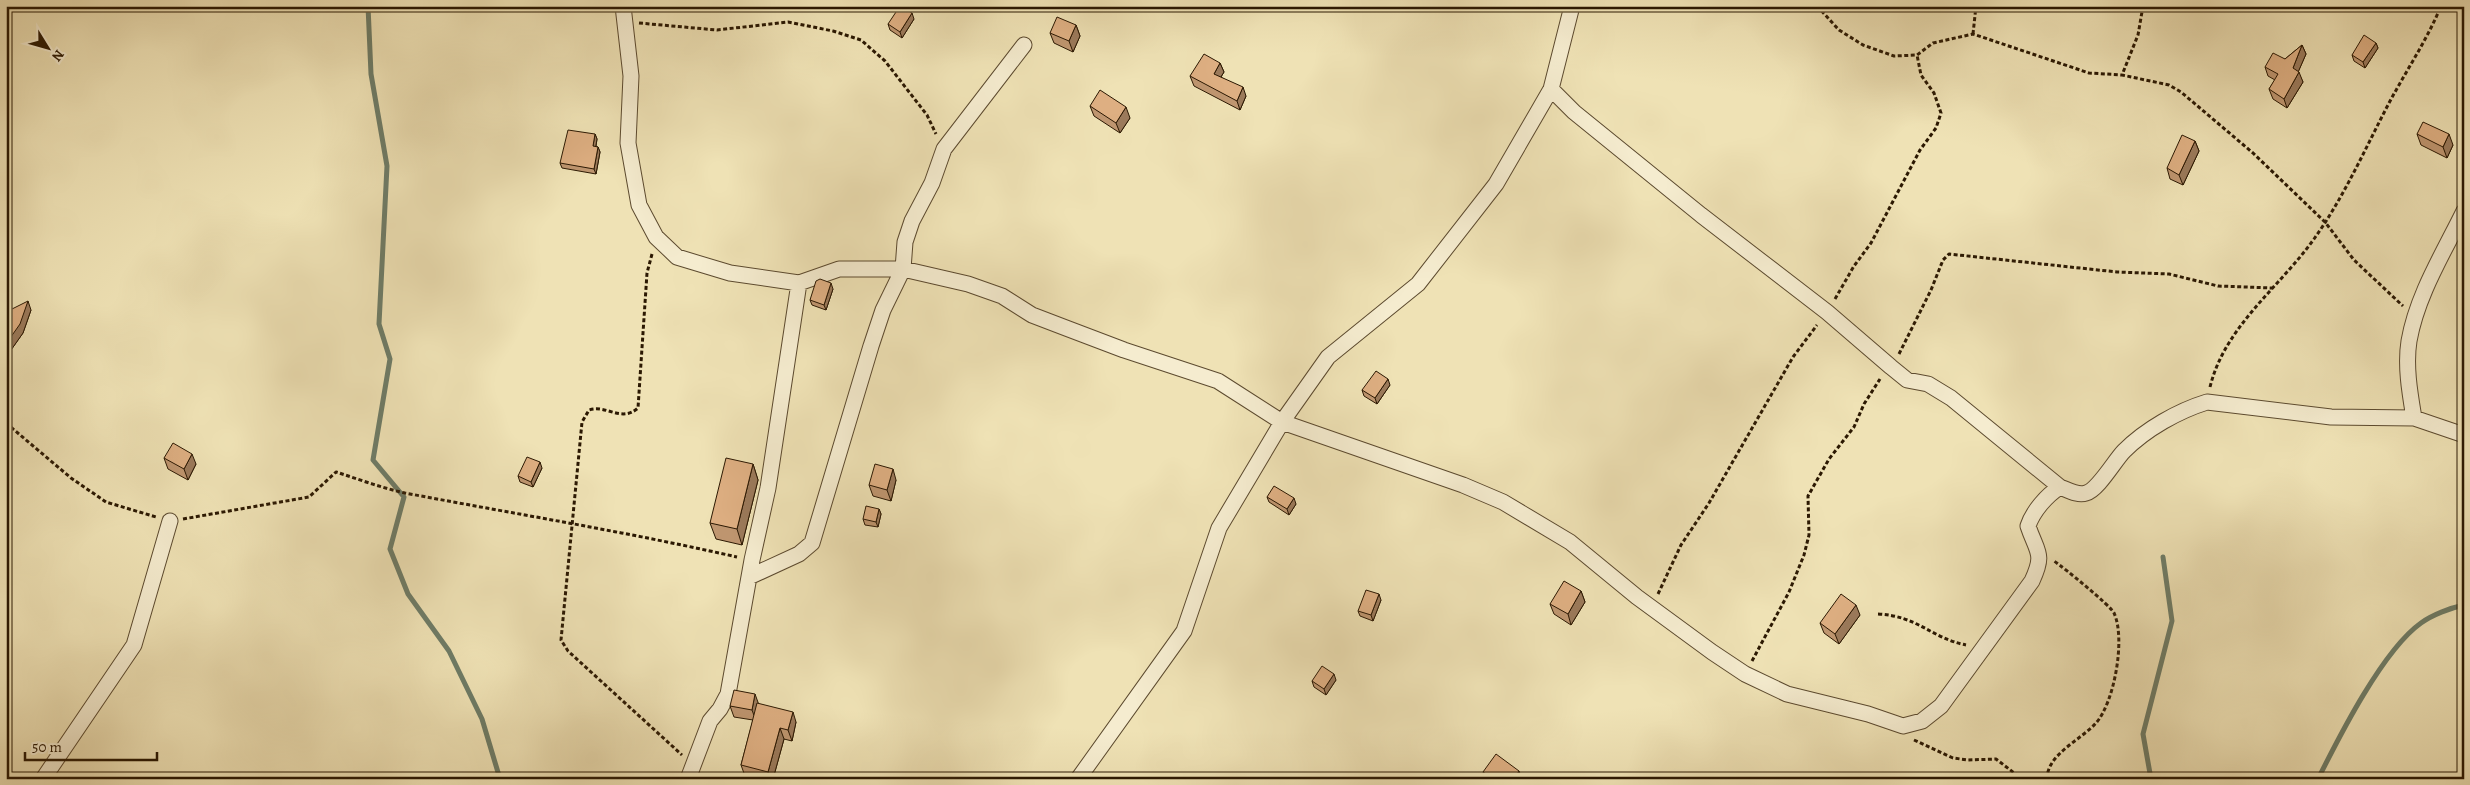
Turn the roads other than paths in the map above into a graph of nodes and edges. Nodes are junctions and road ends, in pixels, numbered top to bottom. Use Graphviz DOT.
graph roads {
  1 [pos="624,6"];
  2 [pos="1572,6"];
  3 [pos="1024,45"];
  4 [pos="1551,89"];
  5 [pos="2464,211"];
  6 [pos="903,269"];
  7 [pos="799,283"];
  8 [pos="2414,418"];
  9 [pos="1282,422"];
  10 [pos="2464,435"];
  11 [pos="2060,487"];
  12 [pos="170,522"];
  13 [pos="749,577"];
  14 [pos="690,772"];
  15 [pos="43,779"];
  16 [pos="1078,779"];
  1 -- 7 [label="street"];
  2 -- 4 [label="street"];
  3 -- 6 [label="street"];
  4 -- 9 [label="street"];
  4 -- 11 [label="street"];
  5 -- 8 [label="street"];
  6 -- 7 [label="street"];
  6 -- 9 [label="street"];
  6 -- 13 [label="street"];
  7 -- 13 [label="street"];
  8 -- 10 [label="street"];
  8 -- 11 [label="street"];
  9 -- 11 [label="street"];
  9 -- 16 [label="street"];
  12 -- 15 [label="street"];
  13 -- 14 [label="street"];
}
